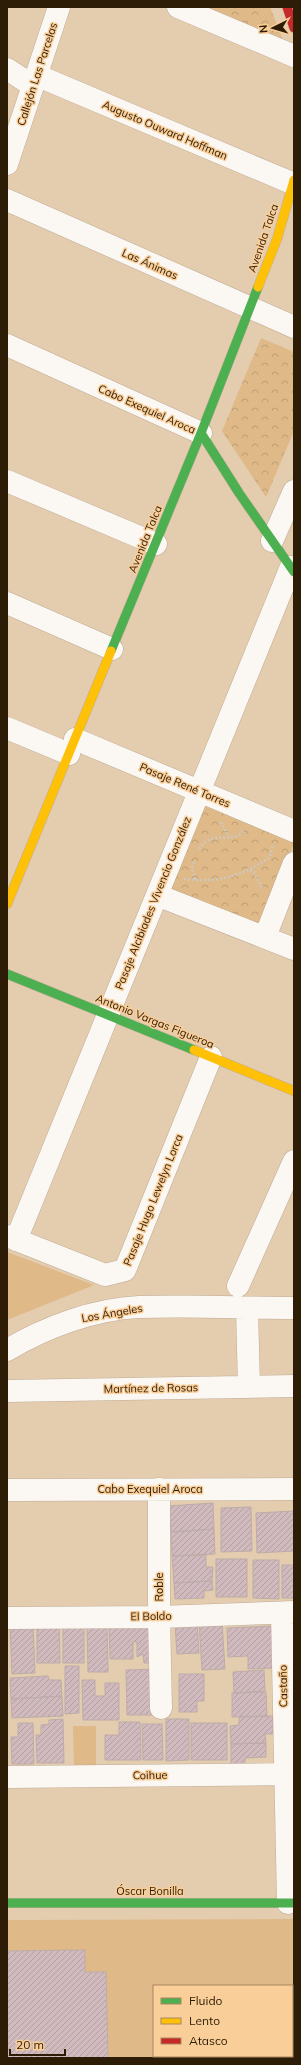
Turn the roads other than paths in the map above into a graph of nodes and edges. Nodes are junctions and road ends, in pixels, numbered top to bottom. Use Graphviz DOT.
graph roads {
  1 [pos="59,7"];
  2 [pos="178,7"];
  3 [pos="287,7"];
  4 [pos="294,28"];
  5 [pos="294,56"];
  6 [pos="7,69"];
  7 [pos="34,80"];
  8 [pos="7,164"];
  9 [pos="294,183"];
  10 [pos="7,200"];
  11 [pos="250,308"];
  12 [pos="294,327"];
  13 [pos="7,345"];
  14 [pos="202,433"];
  15 [pos="7,481"];
  16 [pos="294,491"];
  17 [pos="272,541"];
  18 [pos="156,544"];
  19 [pos="292,569"];
  20 [pos="7,604"];
  21 [pos="112,649"];
  22 [pos="7,728"];
  23 [pos="72,746"];
  24 [pos="199,791"];
  25 [pos="294,831"];
  26 [pos="294,863"];
  27 [pos="160,885"];
  28 [pos="7,904"];
  29 [pos="264,937"];
  30 [pos="294,950"];
  31 [pos="7,974"];
  32 [pos="107,1015"];
  33 [pos="211,1057"];
  34 [pos="294,1090"];
  35 [pos="294,1161"];
  36 [pos="11,1238"];
  37 [pos="238,1286"];
  38 [pos="247,1308"];
  39 [pos="294,1308"];
  40 [pos="7,1350"];
  41 [pos="294,1386"];
  42 [pos="248,1387"];
  43 [pos="7,1391"];
  44 [pos="294,1488"];
  45 [pos="159,1489"];
  46 [pos="7,1490"];
  47 [pos="288,1613"];
  48 [pos="159,1617"];
  49 [pos="7,1618"];
  50 [pos="288,1669"];
  51 [pos="161,1708"];
  52 [pos="290,1774"];
  53 [pos="7,1777"];
  54 [pos="7,1903"];
  55 [pos="291,1903"];
  1 -- 7 [label="street, Callejón Las Parcelas"];
  2 -- 5 [label="street"];
  3 -- 4 [label="main road"];
  6 -- 7 [label="street, Augusto Ouward Hoffman"];
  7 -- 8 [label="street, Callejón Las Parcelas"];
  7 -- 9 [label="street, Augusto Ouward Hoffman"];
  9 -- 11 [label="main road, Avenida Talca"];
  10 -- 11 [label="street, Las Ánimas"];
  11 -- 12 [label="street, Las Ánimas"];
  11 -- 14 [label="main road, Avenida Talca"];
  13 -- 14 [label="street, Cabo Exequiel Aroca"];
  14 -- 17 [label="main road, Cabo Exequiel Aroca"];
  14 -- 18 [label="main road, Avenida Talca"];
  15 -- 18 [label="street"];
  16 -- 17 [label="street"];
  17 -- 19 [label="main road, Cabo Exequiel Aroca"];
  18 -- 21 [label="main road, Avenida Talca"];
  19 -- 24 [label="street, Pasaje Alcibiades Vivencio González"];
  20 -- 21 [label="street"];
  21 -- 23 [label="main road, Avenida Talca"];
  22 -- 23 [label="street, Pasaje René Torres"];
  23 -- 24 [label="street, Pasaje René Torres"];
  23 -- 28 [label="main road, Avenida Talca"];
  24 -- 25 [label="street, Pasaje René Torres"];
  24 -- 27 [label="street, Pasaje Alcibiades Vivencio González"];
  26 -- 29 [label="street"];
  27 -- 29 [label="street"];
  27 -- 32 [label="street, Pasaje Alcibiades Vivencio González"];
  29 -- 30 [label="street"];
  31 -- 32 [label="main road, Antonio Vargas Figueroa"];
  32 -- 33 [label="main road, Antonio Vargas Figueroa"];
  32 -- 36 [label="street, Pasaje Alcibiades Vivencio González"];
  33 -- 34 [label="main road, Antonio Vargas Figueroa"];
  33 -- 36 [label="street, Pasaje Hugo Lewelyn Lorca"];
  35 -- 37 [label="street"];
  38 -- 39 [label="street, Los Ángeles"];
  38 -- 40 [label="street, Los Ángeles"];
  38 -- 42 [label="street"];
  41 -- 42 [label="street, Martínez de Rosas"];
  42 -- 43 [label="street, Martínez de Rosas"];
  44 -- 45 [label="street, Cabo Exequiel Aroca"];
  45 -- 46 [label="street, Cabo Exequiel Aroca"];
  45 -- 48 [label="street, Roble"];
  47 -- 48 [label="street, El Boldo"];
  47 -- 50 [label="street, Castaño"];
  48 -- 49 [label="street, El Boldo"];
  48 -- 51 [label="street, Roble"];
  50 -- 52 [label="street, Castaño"];
  52 -- 53 [label="street, Coihue"];
  52 -- 55 [label="street, Castaño"];
  54 -- 55 [label="main road, Óscar Bonilla"];
}
